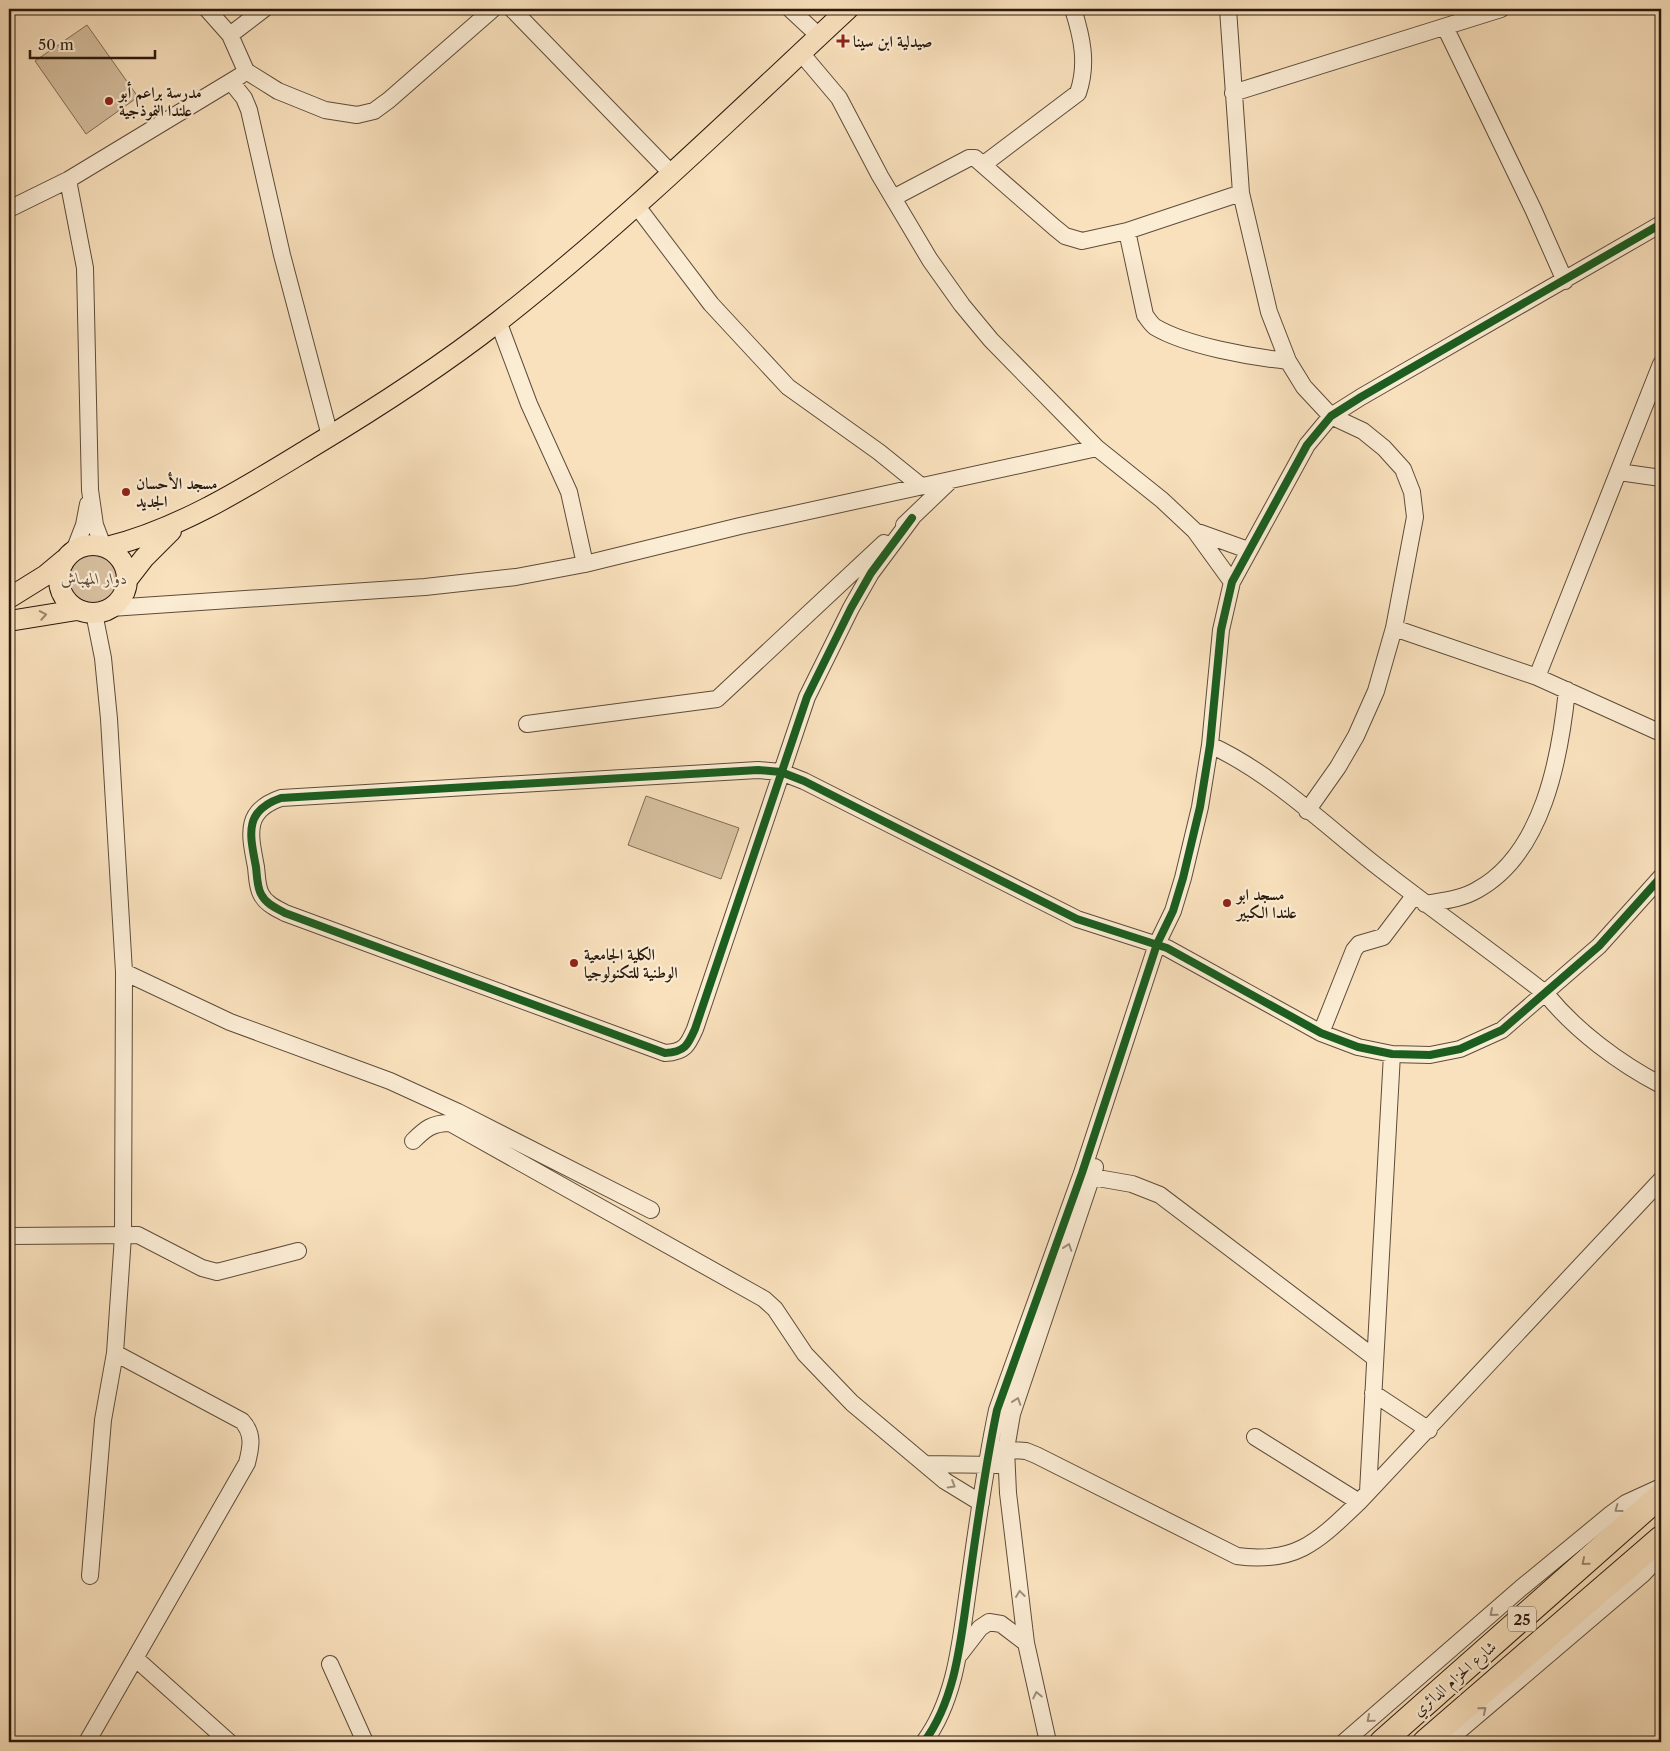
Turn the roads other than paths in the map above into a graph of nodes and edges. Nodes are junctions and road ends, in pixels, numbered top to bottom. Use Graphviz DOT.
graph roads {
  1 [pos="207,9"];
  2 [pos="264,9"];
  3 [pos="493,9"];
  4 [pos="512,9"];
  5 [pos="790,9"];
  6 [pos="848,9"];
  7 [pos="1073,9"];
  8 [pos="1228,9"];
  9 [pos="1500,9"];
  10 [pos="1445,27"];
  11 [pos="230,35"];
  12 [pos="819,36"];
  13 [pos="800,53"];
  14 [pos="246,71"];
  15 [pos="232,83"];
  16 [pos="1233,93"];
  17 [pos="984,164"];
  18 [pos="672,174"];
  19 [pos="68,180"];
  20 [pos="1241,193"];
  21 [pos="893,198"];
  22 [pos="636,205"];
  23 [pos="9,209"];
  24 [pos="1661,224"];
  25 [pos="1127,231"];
  26 [pos="1565,281"];
  27 [pos="498,322"];
  28 [pos="1288,361"];
  29 [pos="1661,364"];
  30 [pos="1331,416"];
  31 [pos="330,436"];
  32 [pos="1097,448"];
  33 [pos="1619,472"];
  34 [pos="1661,478"];
  35 [pos="951,480"];
  36 [pos="921,486"];
  37 [pos="90,490"];
  38 [pos="912,518"];
  39 [pos="182,521"];
  40 [pos="1195,530"];
  41 [pos="105,547"];
  42 [pos="1248,550"];
  43 [pos="69,556"];
  44 [pos="585,564"];
  45 [pos="127,580"];
  46 [pos="1232,582"];
  47 [pos="9,598"];
  48 [pos="94,610"];
  49 [pos="9,621"];
  50 [pos="1394,628"];
  51 [pos="1537,677"];
  52 [pos="1567,690"];
  53 [pos="527,724"];
  54 [pos="1661,732"];
  55 [pos="1210,745"];
  56 [pos="781,772"];
  57 [pos="1307,811"];
  58 [pos="1661,877"];
  59 [pos="1420,900"];
  60 [pos="1162,946"];
  61 [pos="124,972"];
  62 [pos="1546,994"];
  63 [pos="1321,1033"];
  64 [pos="1392,1054"];
  65 [pos="1661,1085"];
  66 [pos="413,1141"];
  67 [pos="1092,1177"];
  68 [pos="1661,1180"];
  69 [pos="651,1210"];
  70 [pos="9,1236"];
  71 [pos="123,1236"];
  72 [pos="298,1250"];
  73 [pos="115,1353"];
  74 [pos="1375,1358"];
  75 [pos="1373,1393"];
  76 [pos="1429,1430"];
  77 [pos="1255,1437"];
  78 [pos="1006,1449"];
  79 [pos="988,1456"];
  80 [pos="925,1464"];
  81 [pos="1006,1466"];
  82 [pos="1661,1487"];
  83 [pos="1661,1496"];
  84 [pos="1364,1497"];
  85 [pos="980,1503"];
  86 [pos="1661,1538"];
  87 [pos="1661,1555"];
  88 [pos="90,1576"];
  89 [pos="1026,1643"];
  90 [pos="958,1657"];
  91 [pos="135,1658"];
  92 [pos="330,1664"];
  93 [pos="87,1742"];
  94 [pos="228,1742"];
  95 [pos="365,1742"];
  96 [pos="924,1742"];
  97 [pos="1048,1742"];
  98 [pos="1344,1742"];
  99 [pos="1382,1742"];
  100 [pos="1425,1742"];
  101 [pos="1446,1742"];
  1 -- 11 [label="street"];
  2 -- 11 [label="street"];
  3 -- 14 [label="street"];
  4 -- 18 [label="street"];
  5 -- 12 [label="street"];
  6 -- 12 [label="main road"];
  7 -- 17 [label="street"];
  8 -- 16 [label="street"];
  9 -- 10 [label="street"];
  10 -- 16 [label="street"];
  10 -- 26 [label="street"];
  11 -- 14 [label="street"];
  12 -- 13 [label="main road"];
  13 -- 18 [label="main road"];
  13 -- 21 [label="street"];
  14 -- 15 [label="street"];
  15 -- 19 [label="street"];
  15 -- 31 [label="street"];
  16 -- 20 [label="street"];
  17 -- 21 [label="street"];
  17 -- 25 [label="street"];
  18 -- 22 [label="main road"];
  19 -- 23 [label="street"];
  19 -- 37 [label="street"];
  20 -- 25 [label="street"];
  20 -- 28 [label="street"];
  21 -- 32 [label="street"];
  22 -- 27 [label="main road"];
  22 -- 36 [label="street"];
  24 -- 26 [label="street"];
  25 -- 28 [label="street"];
  26 -- 30 [label="street"];
  27 -- 31 [label="main road"];
  27 -- 44 [label="street"];
  28 -- 30 [label="street"];
  29 -- 33 [label="street"];
  30 -- 42 [label="street"];
  30 -- 50 [label="street"];
  31 -- 39 [label="main road"];
  32 -- 35 [label="street"];
  32 -- 40 [label="street"];
  33 -- 34 [label="street"];
  33 -- 51 [label="street"];
  35 -- 36 [label="street"];
  35 -- 38 [label="street"];
  36 -- 44 [label="street"];
  37 -- 41 [label="street"];
  37 -- 43 [label="street"];
  38 -- 53 [label="street"];
  38 -- 56 [label="street"];
  39 -- 41 [label="main road"];
  39 -- 45 [label="main road"];
  40 -- 42 [label="street"];
  40 -- 46 [label="street"];
  41 -- 43 [label="main road"];
  41 -- 45 [label="main road"];
  42 -- 46 [label="street"];
  43 -- 47 [label="main road"];
  43 -- 48 [label="main road"];
  44 -- 48 [label="street"];
  45 -- 48 [label="main road"];
  46 -- 55 [label="street"];
  49 -- 48 [label="main road, one-way"];
  48 -- 61 [label="street"];
  50 -- 51 [label="street"];
  50 -- 57 [label="street"];
  51 -- 52 [label="street"];
  52 -- 54 [label="street"];
  52 -- 59 [label="street"];
  55 -- 57 [label="street"];
  55 -- 60 [label="street"];
  56 -- 56 [label="street"];
  56 -- 60 [label="street"];
  57 -- 59 [label="street"];
  58 -- 62 [label="street"];
  59 -- 62 [label="street"];
  59 -- 63 [label="street"];
  60 -- 63 [label="street"];
  60 -- 67 [label="street"];
  60 -- 79 [label="street"];
  61 -- 69 [label="street"];
  61 -- 71 [label="street"];
  62 -- 64 [label="street"];
  62 -- 65 [label="street"];
  63 -- 64 [label="street"];
  64 -- 74 [label="street"];
  66 -- 80 [label="street"];
  67 -- 74 [label="street"];
  78 -- 67 [label="street, one-way"];
  68 -- 76 [label="street"];
  70 -- 71 [label="street"];
  71 -- 72 [label="street"];
  71 -- 73 [label="street"];
  73 -- 88 [label="street"];
  73 -- 91 [label="street"];
  74 -- 75 [label="street"];
  75 -- 76 [label="street"];
  75 -- 84 [label="street"];
  76 -- 84 [label="street"];
  77 -- 84 [label="street"];
  78 -- 79 [label="street"];
  78 -- 81 [label="street"];
  78 -- 84 [label="street"];
  79 -- 80 [label="street"];
  79 -- 81 [label="street"];
  79 -- 85 [label="street"];
  80 -- 85 [label="street, one-way"];
  89 -- 81 [label="street, one-way"];
  82 -- 98 [label="street, one-way"];
  83 -- 99 [label="highway, شارع الحزام الدائري / 25, one-way"];
  85 -- 90 [label="street"];
  86 -- 100 [label="highway, شارع الحزام الدائري / 25"];
  101 -- 87 [label="street, one-way"];
  89 -- 90 [label="street"];
  97 -- 89 [label="street, one-way"];
  90 -- 96 [label="street"];
  91 -- 93 [label="street"];
  91 -- 94 [label="street"];
  92 -- 95 [label="street"];
}
